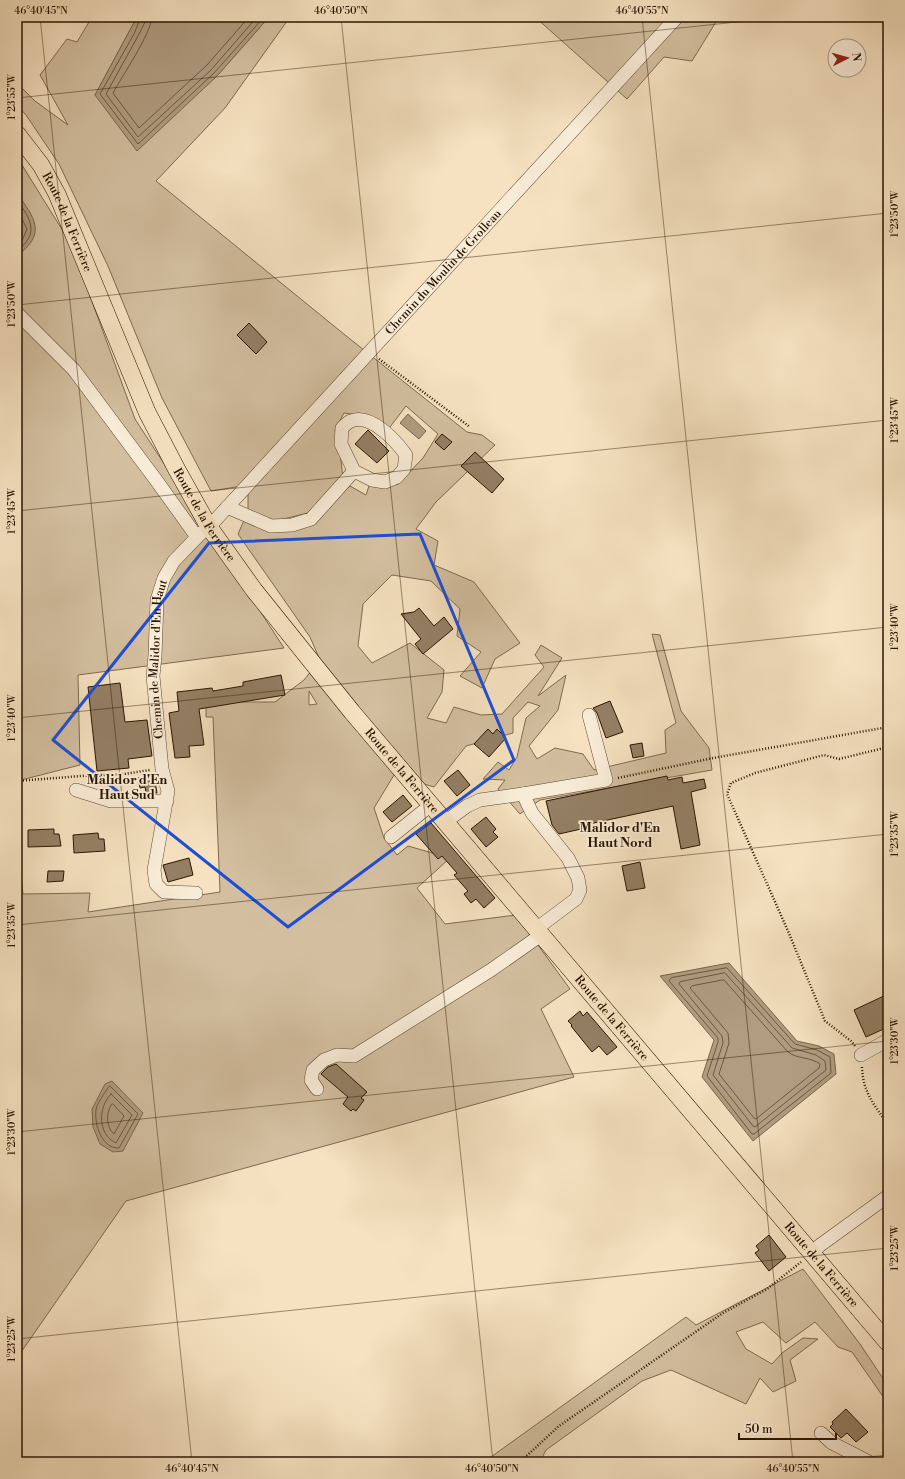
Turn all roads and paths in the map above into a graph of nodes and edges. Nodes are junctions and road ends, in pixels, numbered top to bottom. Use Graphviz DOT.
graph roads {
  1 [pos="677,17"];
  2 [pos="17,134"];
  3 [pos="17,313"];
  4 [pos="370,352"];
  5 [pos="470,427"];
  6 [pos="354,471"];
  7 [pos="227,507"];
  8 [pos="203,532"];
  9 [pos="589,715"];
  10 [pos="888,727"];
  11 [pos="888,747"];
  12 [pos="162,769"];
  13 [pos="606,780"];
  14 [pos="17,781"];
  15 [pos="76,790"];
  16 [pos="523,794"];
  17 [pos="167,801"];
  18 [pos="431,805"];
  19 [pos="445,822"];
  20 [pos="391,837"];
  21 [pos="196,893"];
  22 [pos="539,932"];
  23 [pos="888,1040"];
  24 [pos="861,1055"];
  25 [pos="317,1089"];
  26 [pos="888,1125"];
  27 [pos="888,1196"];
  28 [pos="812,1253"];
  29 [pos="888,1343"];
  30 [pos="821,1432"];
  31 [pos="520,1462"];
  32 [pos="869,1462"];
  1 -- 4 [label="street, Chemin du Moulin de Grolleau"];
  2 -- 8 [label="main road, Route de la Ferrière"];
  3 -- 8 [label="street"];
  4 -- 5 [label="path"];
  4 -- 7 [label="street, Chemin du Moulin de Grolleau"];
  6 -- 6 [label="street"];
  6 -- 7 [label="street"];
  7 -- 8 [label="street, Chemin du Moulin de Grolleau"];
  8 -- 12 [label="street, Chemin de Malidor d'En Haut"];
  8 -- 18 [label="main road, Route de la Ferrière"];
  9 -- 13 [label="street"];
  10 -- 13 [label="path"];
  11 -- 24 [label="path"];
  12 -- 14 [label="path"];
  12 -- 17 [label="street, Chemin de Malidor d'En Haut"];
  13 -- 16 [label="street"];
  15 -- 17 [label="street"];
  16 -- 19 [label="street"];
  16 -- 22 [label="street"];
  17 -- 21 [label="street, Chemin de Malidor d'En Haut"];
  18 -- 19 [label="main road, Route de la Ferrière"];
  18 -- 20 [label="street"];
  19 -- 22 [label="main road, Route de la Ferrière"];
  22 -- 25 [label="street"];
  22 -- 28 [label="main road, Route de la Ferrière"];
  23 -- 24 [label="street"];
  24 -- 26 [label="path"];
  27 -- 28 [label="street"];
  28 -- 29 [label="main road, Route de la Ferrière"];
  28 -- 31 [label="path"];
  30 -- 32 [label="street"];
}
